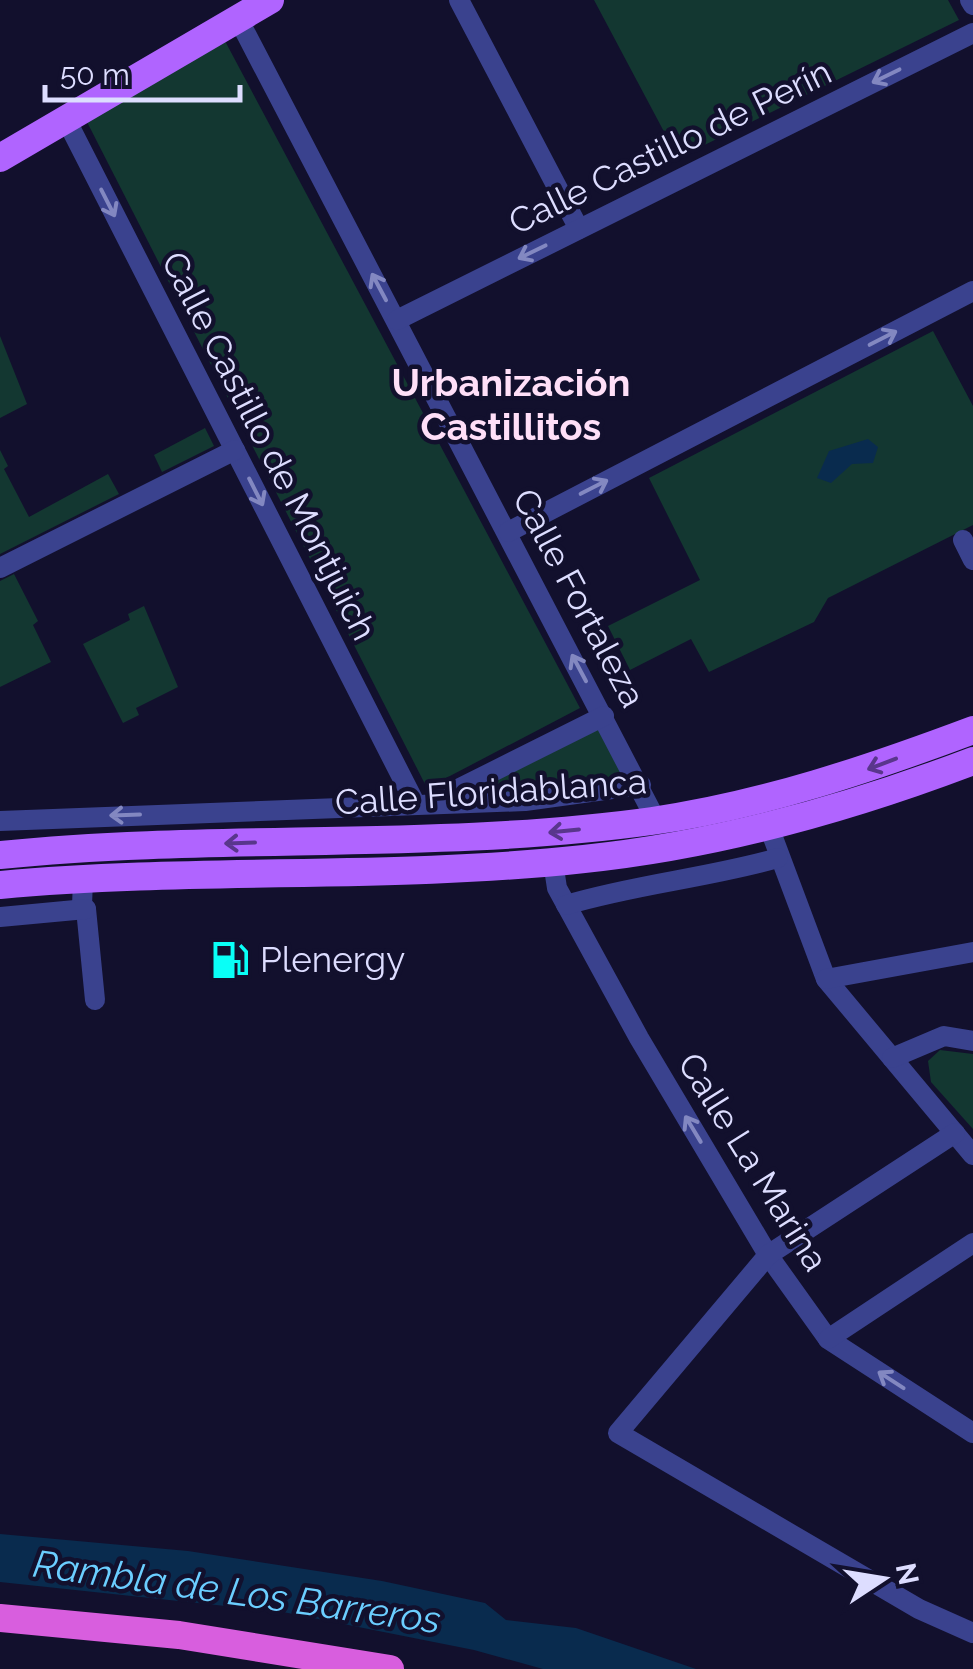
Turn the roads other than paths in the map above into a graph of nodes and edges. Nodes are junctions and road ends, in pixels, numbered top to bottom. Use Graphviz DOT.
graph roads {
  1 [pos="270,0"];
  2 [pos="460,0"];
  3 [pos="232,22"];
  4 [pos="973,33"];
  5 [pos="58,121"];
  6 [pos="0,158"];
  7 [pos="579,229"];
  8 [pos="973,291"];
  9 [pos="396,320"];
  10 [pos="235,450"];
  11 [pos="508,532"];
  12 [pos="963,540"];
  13 [pos="973,560"];
  14 [pos="0,568"];
  15 [pos="604,716"];
  16 [pos="973,730"];
  17 [pos="973,761"];
  18 [pos="641,785"];
  19 [pos="422,805"];
  20 [pos="656,820"];
  21 [pos="0,821"];
  22 [pos="768,827"];
  23 [pos="0,855"];
  24 [pos="778,858"];
  25 [pos="553,862"];
  26 [pos="83,879"];
  27 [pos="0,884"];
  28 [pos="566,905"];
  29 [pos="86,909"];
  30 [pos="0,916"];
  31 [pos="973,952"];
  32 [pos="826,979"];
  33 [pos="95,1000"];
  34 [pos="973,1041"];
  35 [pos="892,1058"];
  36 [pos="955,1133"];
  37 [pos="973,1155"];
  38 [pos="973,1242"];
  39 [pos="768,1255"];
  40 [pos="828,1339"];
  41 [pos="973,1433"];
  42 [pos="0,1618"];
  43 [pos="973,1634"];
  44 [pos="390,1669"];
  1 -- 3 [label="main road"];
  2 -- 7 [label="street"];
  3 -- 5 [label="main road"];
  9 -- 3 [label="street, Calle Fortaleza, one-way"];
  4 -- 7 [label="street, Calle Castillo de Perín, one-way"];
  5 -- 6 [label="main road"];
  5 -- 10 [label="street, Calle Castillo de Montjuich, one-way"];
  7 -- 9 [label="street, Calle Castillo de Perín, one-way"];
  11 -- 8 [label="street, one-way"];
  9 -- 11 [label="street, Calle Fortaleza"];
  10 -- 14 [label="street"];
  10 -- 19 [label="street, Calle Castillo de Montjuich, one-way"];
  15 -- 11 [label="street, Calle Fortaleza, one-way"];
  12 -- 13 [label="street"];
  15 -- 18 [label="street, Calle Fortaleza"];
  15 -- 19 [label="street"];
  16 -- 20 [label="main road, Calle Floridablanca, one-way"];
  17 -- 22 [label="main road, Calle Floridablanca"];
  18 -- 19 [label="street, Calle Floridablanca"];
  18 -- 20 [label="street, Calle Fortaleza"];
  19 -- 21 [label="street, Calle Floridablanca, one-way"];
  20 -- 23 [label="main road, Calle Floridablanca, one-way"];
  22 -- 24 [label="street"];
  22 -- 25 [label="main road, Calle Floridablanca"];
  24 -- 28 [label="street"];
  24 -- 32 [label="street"];
  25 -- 26 [label="main road, Calle Floridablanca"];
  25 -- 28 [label="street, Calle La Marina"];
  26 -- 27 [label="main road, Calle Floridablanca"];
  26 -- 29 [label="street"];
  39 -- 28 [label="street, Calle La Marina, one-way"];
  29 -- 30 [label="street"];
  29 -- 33 [label="street"];
  31 -- 32 [label="street"];
  32 -- 35 [label="street"];
  34 -- 35 [label="street"];
  35 -- 36 [label="street"];
  36 -- 37 [label="street"];
  36 -- 39 [label="street"];
  38 -- 40 [label="street"];
  39 -- 40 [label="street, Calle La Marina"];
  39 -- 43 [label="street"];
  41 -- 40 [label="street, Calle La Marina, one-way"];
  42 -- 44 [label="highway"];
}
